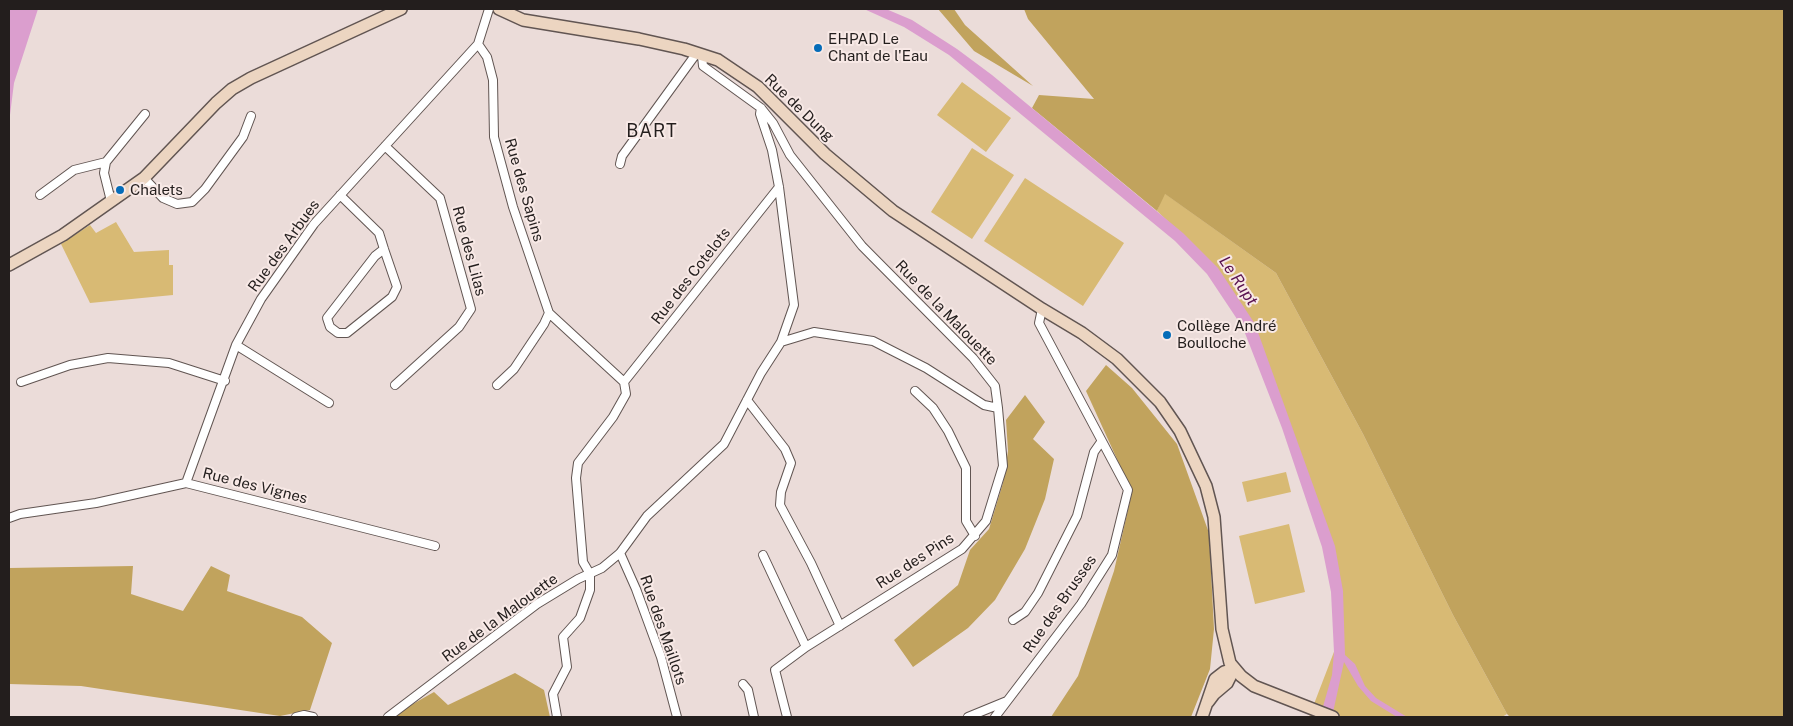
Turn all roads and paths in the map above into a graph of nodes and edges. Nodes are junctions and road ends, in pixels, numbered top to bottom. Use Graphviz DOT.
graph roads {
  1 [pos="401,9"];
  2 [pos="489,9"];
  3 [pos="499,9"];
  4 [pos="478,44"];
  5 [pos="699,55"];
  6 [pos="761,108"];
  7 [pos="146,114"];
  8 [pos="251,116"];
  9 [pos="385,146"];
  10 [pos="106,162"];
  11 [pos="620,164"];
  12 [pos="144,178"];
  13 [pos="779,187"];
  14 [pos="40,195"];
  15 [pos="340,195"];
  16 [pos="111,201"];
  17 [pos="384,249"];
  18 [pos="9,265"];
  19 [pos="1042,309"];
  20 [pos="549,313"];
  21 [pos="781,342"];
  22 [pos="236,345"];
  23 [pos="224,381"];
  24 [pos="21,382"];
  25 [pos="624,382"];
  26 [pos="394,385"];
  27 [pos="497,385"];
  28 [pos="915,391"];
  29 [pos="747,400"];
  30 [pos="329,404"];
  31 [pos="998,408"];
  32 [pos="1101,442"];
  33 [pos="186,483"];
  34 [pos="9,518"];
  35 [pos="974,536"];
  36 [pos="435,546"];
  37 [pos="620,553"];
  38 [pos="763,555"];
  39 [pos="590,574"];
  40 [pos="1013,620"];
  41 [pos="840,626"];
  42 [pos="806,647"];
  43 [pos="1234,669"];
  44 [pos="743,684"];
  45 [pos="1007,700"];
  46 [pos="1204,712"];
  47 [pos="296,717"];
  48 [pos="313,717"];
  49 [pos="388,717"];
  50 [pos="557,717"];
  51 [pos="677,717"];
  52 [pos="754,717"];
  53 [pos="786,717"];
  54 [pos="970,717"];
  55 [pos="995,717"];
  56 [pos="1333,717"];
  1 -- 12 [label="main road"];
  2 -- 4 [label="street, Rue des Arbues"];
  3 -- 5 [label="main road, Rue de Dung"];
  4 -- 9 [label="street, Rue des Arbues"];
  4 -- 20 [label="street, Rue des Sapins"];
  5 -- 6 [label="street, Rue de la Malouette"];
  5 -- 11 [label="street"];
  5 -- 19 [label="main road, Rue de Dung"];
  6 -- 13 [label="street, Rue de la Malouette"];
  6 -- 31 [label="street, Rue de la Malouette"];
  7 -- 10 [label="street"];
  8 -- 12 [label="street"];
  9 -- 15 [label="street, Rue des Arbues"];
  9 -- 26 [label="street, Rue des Lilas"];
  10 -- 14 [label="street"];
  10 -- 16 [label="street"];
  12 -- 16 [label="main road"];
  13 -- 21 [label="street, Rue de la Malouette"];
  13 -- 25 [label="street, Rue des Cotelots"];
  15 -- 17 [label="street"];
  15 -- 22 [label="street, Rue des Arbues"];
  16 -- 18 [label="main road"];
  17 -- 17 [label="street"];
  19 -- 32 [label="street, Rue des Brusses"];
  19 -- 43 [label="main road, Rue de Dung"];
  20 -- 25 [label="street, Rue des Sapins"];
  20 -- 27 [label="street"];
  21 -- 29 [label="street, Rue de la Malouette"];
  21 -- 31 [label="street"];
  22 -- 23 [label="street, Rue des Arbues"];
  22 -- 30 [label="street"];
  23 -- 24 [label="street"];
  23 -- 33 [label="street, Rue des Arbues"];
  25 -- 39 [label="street"];
  28 -- 35 [label="street"];
  29 -- 37 [label="street, Rue de la Malouette"];
  29 -- 41 [label="street"];
  31 -- 35 [label="street, Rue des Pins"];
  32 -- 40 [label="street"];
  32 -- 45 [label="street, Rue des Brusses"];
  33 -- 34 [label="street, Rue des Vignes"];
  33 -- 36 [label="street, Rue des Vignes"];
  35 -- 41 [label="street, Rue des Pins"];
  37 -- 39 [label="street, Rue de la Malouette"];
  37 -- 51 [label="street, Rue des Maillots"];
  38 -- 42 [label="street"];
  39 -- 49 [label="street, Rue de la Malouette"];
  39 -- 50 [label="street"];
  41 -- 42 [label="street, Rue des Pins"];
  42 -- 53 [label="street, Rue des Pins"];
  43 -- 46 [label="main road"];
  43 -- 56 [label="main road"];
  44 -- 52 [label="street"];
  45 -- 54 [label="street"];
  45 -- 55 [label="street, Rue des Brusses"];
  47 -- 48 [label="street"];
}
